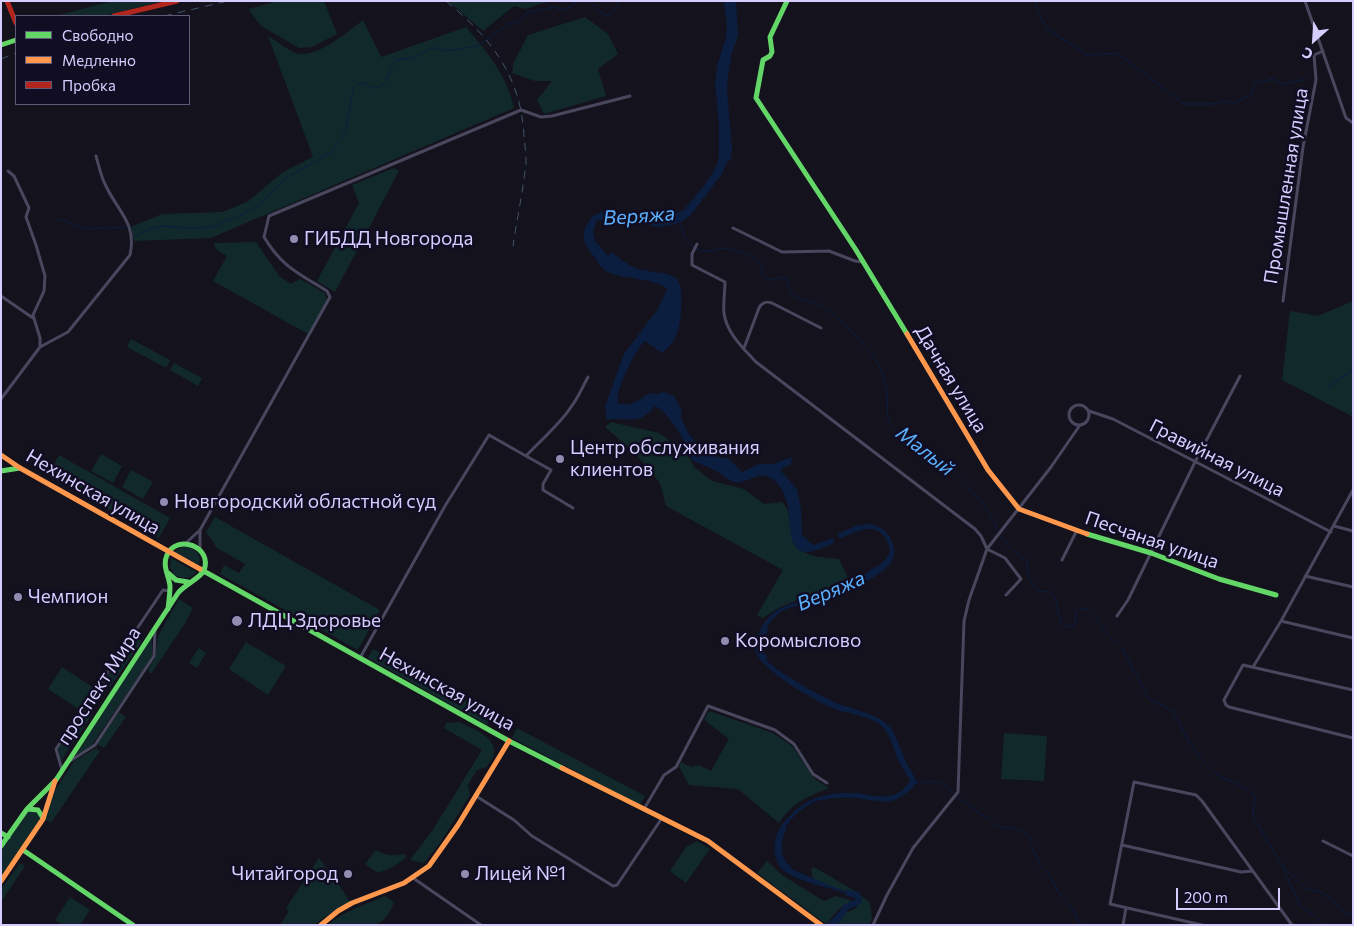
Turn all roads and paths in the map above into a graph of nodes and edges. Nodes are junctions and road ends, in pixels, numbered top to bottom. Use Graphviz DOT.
graph roads {
  1 [pos="8,1"];
  2 [pos="177,1"];
  3 [pos="787,1"];
  4 [pos="1305,1"];
  5 [pos="118,15"];
  6 [pos="15,20"];
  7 [pos="15,40"];
  8 [pos="1,45"];
  9 [pos="1323,51"];
  10 [pos="630,96"];
  11 [pos="1353,123"];
  12 [pos="96,156"];
  13 [pos="8,171"];
  14 [pos="732,228"];
  15 [pos="697,244"];
  16 [pos="862,262"];
  17 [pos="1,296"];
  18 [pos="1283,301"];
  19 [pos="33,318"];
  20 [pos="821,328"];
  21 [pos="40,347"];
  22 [pos="744,349"];
  23 [pos="1240,376"];
  24 [pos="588,377"];
  25 [pos="1,399"];
  26 [pos="1089,411"];
  27 [pos="1080,425"];
  28 [pos="2,456"];
  29 [pos="526,456"];
  30 [pos="1195,462"];
  31 [pos="20,468"];
  32 [pos="1,470"];
  33 [pos="1353,490"];
  34 [pos="573,508"];
  35 [pos="1019,509"];
  36 [pos="1334,526"];
  37 [pos="200,530"];
  38 [pos="1077,530"];
  39 [pos="1353,531"];
  40 [pos="1330,532"];
  41 [pos="187,542"];
  42 [pos="200,549"];
  43 [pos="987,549"];
  44 [pos="168,552"];
  45 [pos="1150,553"];
  46 [pos="1062,560"];
  47 [pos="203,571"];
  48 [pos="167,572"];
  49 [pos="1306,576"];
  50 [pos="188,582"];
  51 [pos="1353,587"];
  52 [pos="170,590"];
  53 [pos="1276,595"];
  54 [pos="1006,596"];
  55 [pos="168,609"];
  56 [pos="1117,616"];
  57 [pos="1281,621"];
  58 [pos="155,628"];
  59 [pos="1353,638"];
  60 [pos="360,658"];
  61 [pos="1253,667"];
  62 [pos="1353,690"];
  63 [pos="1353,738"];
  64 [pos="509,741"];
  65 [pos="68,762"];
  66 [pos="62,770"];
  67 [pos="56,780"];
  68 [pos="827,783"];
  69 [pos="476,796"];
  70 [pos="27,809"];
  71 [pos="644,809"];
  72 [pos="663,818"];
  73 [pos="43,819"];
  74 [pos="1,833"];
  75 [pos="4,841"];
  76 [pos="1323,841"];
  77 [pos="1122,845"];
  78 [pos="22,850"];
  79 [pos="1353,856"];
  80 [pos="1252,871"];
  81 [pos="413,878"];
  82 [pos="1,881"];
  83 [pos="1126,908"];
  84 [pos="821,924"];
  85 [pos="133,925"];
  86 [pos="321,925"];
  87 [pos="482,925"];
  88 [pos="873,925"];
  89 [pos="1123,925"];
  90 [pos="1200,925"];
  91 [pos="1292,925"];
  1 -- 6 [label="main road"];
  2 -- 5 [label="main road"];
  3 -- 16 [label="main road, Дачная улица"];
  4 -- 9 [label="street, Промышленная улица"];
  7 -- 8 [label="main road"];
  9 -- 11 [label="street, Промышленная улица"];
  9 -- 18 [label="street, Промышленная улица"];
  10 -- 37 [label="street"];
  12 -- 21 [label="street"];
  13 -- 19 [label="street"];
  14 -- 16 [label="street"];
  15 -- 22 [label="street"];
  16 -- 35 [label="main road, Дачная улица"];
  17 -- 19 [label="street"];
  19 -- 21 [label="street"];
  20 -- 22 [label="street"];
  21 -- 25 [label="street"];
  22 -- 43 [label="street"];
  23 -- 30 [label="street"];
  24 -- 29 [label="street"];
  26 -- 27 [label="street"];
  26 -- 27 [label="street"];
  26 -- 30 [label="street, Гравийная улица"];
  27 -- 35 [label="street"];
  28 -- 31 [label="main road, Нехинская улица"];
  29 -- 34 [label="street"];
  29 -- 60 [label="street"];
  30 -- 40 [label="street, Гравийная улица"];
  30 -- 45 [label="street"];
  31 -- 32 [label="main road"];
  31 -- 44 [label="main road, Нехинская улица"];
  33 -- 36 [label="street"];
  35 -- 38 [label="main road, Песчаная улица"];
  35 -- 43 [label="street"];
  36 -- 39 [label="street"];
  36 -- 40 [label="street"];
  37 -- 41 [label="street"];
  37 -- 42 [label="street"];
  38 -- 45 [label="main road, Песчаная улица"];
  38 -- 46 [label="street"];
  40 -- 49 [label="street"];
  41 -- 42 [label="main road"];
  41 -- 44 [label="main road"];
  42 -- 47 [label="main road"];
  43 -- 54 [label="street"];
  43 -- 88 [label="street"];
  44 -- 47 [label="main road, Нехинская улица"];
  44 -- 48 [label="main road, проспект Мира"];
  45 -- 53 [label="main road, Песчаная улица"];
  45 -- 56 [label="street"];
  47 -- 50 [label="main road, проспект Мира"];
  47 -- 60 [label="main road, Нехинская улица"];
  48 -- 50 [label="main road"];
  48 -- 52 [label="main road, проспект Мира"];
  49 -- 51 [label="street"];
  49 -- 57 [label="street"];
  50 -- 55 [label="main road, проспект Мира"];
  52 -- 55 [label="main road, проспект Мира"];
  52 -- 66 [label="street"];
  55 -- 58 [label="main road, проспект Мира"];
  57 -- 59 [label="street"];
  57 -- 61 [label="street"];
  58 -- 65 [label="main road, проспект Мира"];
  58 -- 65 [label="street"];
  60 -- 64 [label="main road, Нехинская улица"];
  61 -- 62 [label="street"];
  61 -- 63 [label="street"];
  64 -- 69 [label="main road"];
  64 -- 71 [label="main road, Нехинская улица"];
  65 -- 66 [label="main road, проспект Мира"];
  66 -- 67 [label="main road, проспект Мира"];
  67 -- 70 [label="main road, проспект Мира"];
  67 -- 73 [label="main road, проспект Мира"];
  68 -- 71 [label="street"];
  69 -- 72 [label="street"];
  69 -- 81 [label="main road"];
  70 -- 73 [label="main road"];
  70 -- 75 [label="main road, проспект Мира"];
  71 -- 72 [label="main road, Нехинская улица"];
  72 -- 84 [label="main road, Нехинская улица"];
  73 -- 78 [label="main road, проспект Мира"];
  74 -- 75 [label="main road"];
  76 -- 79 [label="street"];
  77 -- 80 [label="street"];
  77 -- 80 [label="street"];
  77 -- 83 [label="street"];
  78 -- 82 [label="main road, проспект Мира"];
  78 -- 85 [label="main road"];
  80 -- 91 [label="street"];
  81 -- 86 [label="main road"];
  81 -- 87 [label="street"];
  83 -- 89 [label="street"];
  83 -- 90 [label="street"];
}
